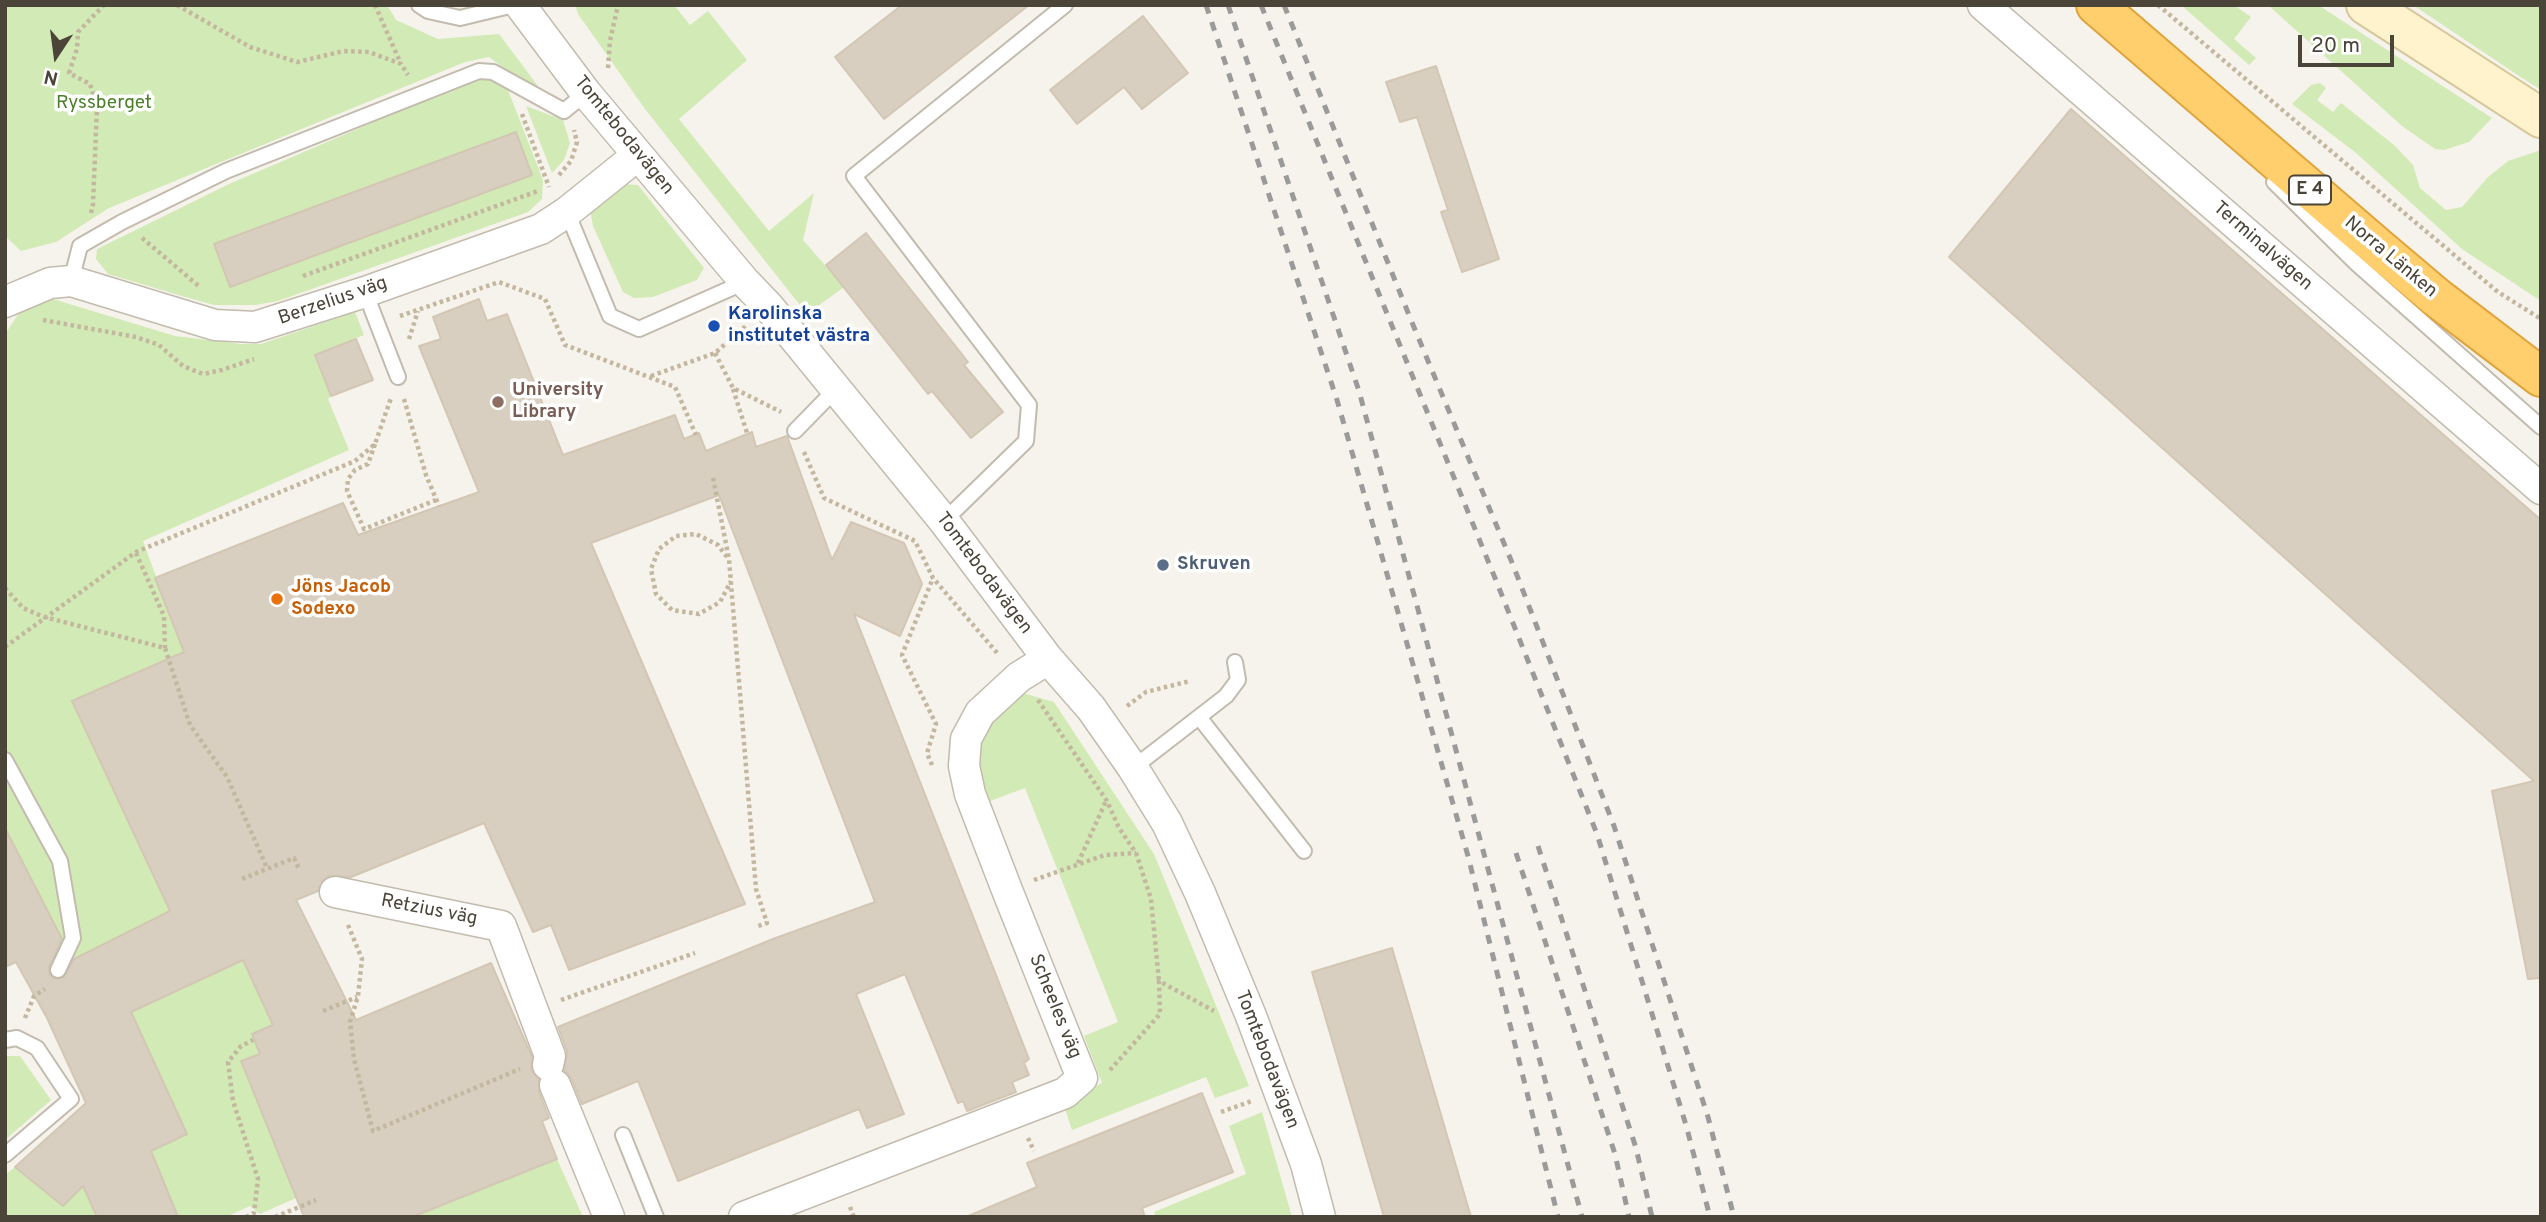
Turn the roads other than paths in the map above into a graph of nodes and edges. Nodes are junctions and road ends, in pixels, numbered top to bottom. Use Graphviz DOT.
graph roads {
  1 [pos="419,5"];
  2 [pos="514,5"];
  3 [pos="520,5"];
  4 [pos="1065,5"];
  5 [pos="1983,5"];
  6 [pos="2094,5"];
  7 [pos="2366,5"];
  8 [pos="586,93"];
  9 [pos="2541,118"];
  10 [pos="2240,149"];
  11 [pos="638,155"];
  12 [pos="2259,168"];
  13 [pos="557,203"];
  14 [pos="71,281"];
  15 [pos="745,282"];
  16 [pos="365,292"];
  17 [pos="5,302"];
  18 [pos="2535,373"];
  19 [pos="398,377"];
  20 [pos="836,389"];
  21 [pos="2541,427"];
  22 [pos="795,431"];
  23 [pos="2541,489"];
  24 [pos="944,521"];
  25 [pos="1048,659"];
  26 [pos="1235,662"];
  27 [pos="1199,717"];
  28 [pos="5,760"];
  29 [pos="1133,768"];
  30 [pos="1304,851"];
  31 [pos="335,892"];
  32 [pos="58,970"];
  33 [pos="5,1040"];
  34 [pos="623,1135"];
  35 [pos="5,1155"];
  36 [pos="609,1217"];
  37 [pos="656,1217"];
  38 [pos="744,1217"];
  39 [pos="1320,1217"];
  1 -- 2 [label="lane"];
  3 -- 8 [label="street, Tomtebodavägen"];
  4 -- 24 [label="lane"];
  5 -- 23 [label="street, Terminalvägen"];
  6 -- 10 [label="lane"];
  6 -- 18 [label="highway, Norra Länken / E 4"];
  7 -- 9 [label="main road"];
  8 -- 11 [label="street, Tomtebodavägen"];
  8 -- 14 [label="lane"];
  11 -- 13 [label="street, Berzelius väg"];
  11 -- 15 [label="street, Tomtebodavägen"];
  12 -- 21 [label="lane"];
  13 -- 15 [label="lane"];
  13 -- 16 [label="street, Berzelius väg"];
  14 -- 16 [label="street, Berzelius väg"];
  14 -- 17 [label="street, Berzelius väg"];
  15 -- 20 [label="street, Tomtebodavägen"];
  16 -- 19 [label="lane"];
  20 -- 22 [label="lane"];
  20 -- 24 [label="street, Tomtebodavägen"];
  24 -- 25 [label="street, Tomtebodavägen"];
  25 -- 29 [label="street, Tomtebodavägen"];
  25 -- 38 [label="street, Scheeles väg"];
  26 -- 27 [label="lane"];
  27 -- 29 [label="lane"];
  27 -- 30 [label="lane"];
  28 -- 32 [label="lane"];
  29 -- 39 [label="street, Tomtebodavägen"];
  31 -- 36 [label="street, Retzius väg"];
  33 -- 35 [label="lane"];
  34 -- 37 [label="lane"];
}
